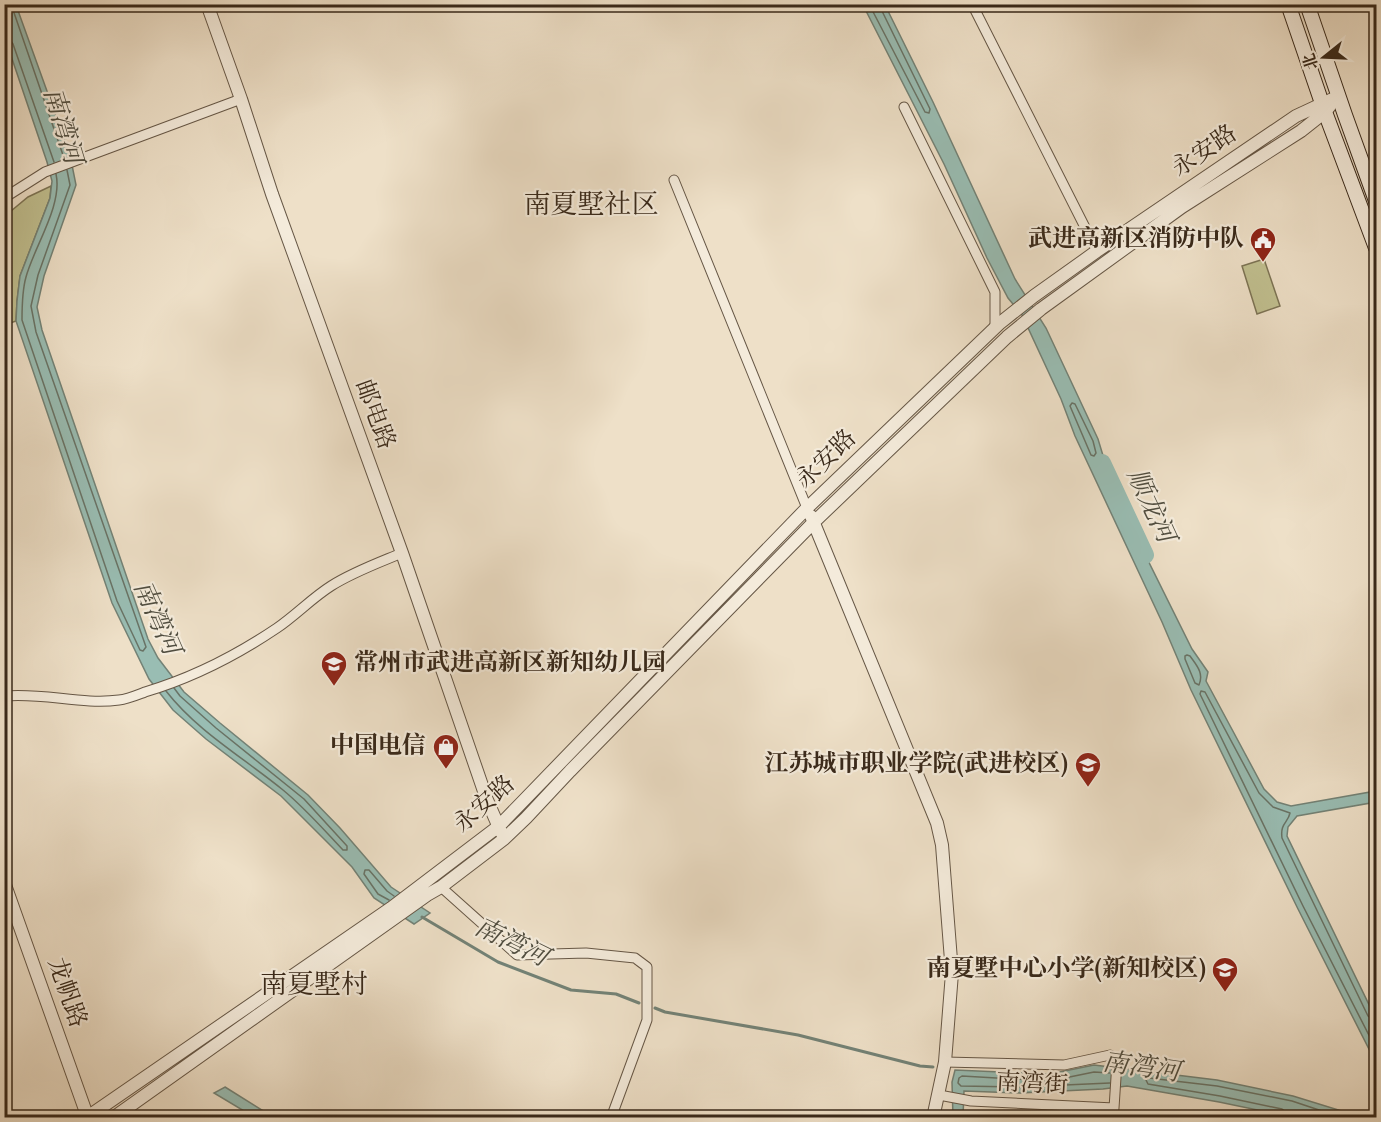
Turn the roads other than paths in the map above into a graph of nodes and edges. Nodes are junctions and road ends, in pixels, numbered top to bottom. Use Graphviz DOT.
graph roads {
  1 [pos="207,4"];
  2 [pos="972,4"];
  3 [pos="1288,4"];
  4 [pos="1307,4"];
  5 [pos="1339,96"];
  6 [pos="241,99"];
  7 [pos="904,107"];
  8 [pos="1323,107"];
  9 [pos="674,180"];
  10 [pos="4,198"];
  11 [pos="1377,201"];
  12 [pos="1377,248"];
  13 [pos="1097,251"];
  14 [pos="998,326"];
  15 [pos="807,508"];
  16 [pos="813,523"];
  17 [pos="402,553"];
  18 [pos="4,696"];
  19 [pos="499,826"];
  20 [pos="504,839"];
  21 [pos="4,882"];
  22 [pos="441,886"];
  23 [pos="422,892"];
  24 [pos="396,911"];
  25 [pos="945,1062"];
  26 [pos="943,1097"];
  27 [pos="1114,1113"];
  28 [pos="87,1117"];
  29 [pos="113,1118"];
  30 [pos="611,1118"];
  31 [pos="933,1118"];
  1 -- 6 [label="street, 邮电路"];
  2 -- 13 [label="street"];
  3 -- 8 [label="main road"];
  4 -- 5 [label="main road"];
  5 -- 8 [label="street, 永安路"];
  5 -- 11 [label="main road"];
  6 -- 10 [label="street"];
  6 -- 17 [label="street, 邮电路"];
  7 -- 14 [label="street"];
  8 -- 12 [label="main road"];
  8 -- 13 [label="street, 永安路"];
  8 -- 16 [label="street, 永安路"];
  9 -- 15 [label="street"];
  13 -- 14 [label="street, 永安路"];
  14 -- 15 [label="street, 永安路"];
  15 -- 16 [label="street"];
  15 -- 19 [label="street, 永安路"];
  16 -- 20 [label="street, 永安路"];
  16 -- 25 [label="street"];
  17 -- 18 [label="street"];
  17 -- 19 [label="street, 邮电路"];
  19 -- 20 [label="street, 邮电路"];
  19 -- 23 [label="street, 永安路"];
  20 -- 22 [label="street, 永安路"];
  21 -- 28 [label="street, 龙帆路"];
  22 -- 23 [label="street, 永安路"];
  22 -- 30 [label="street"];
  23 -- 24 [label="street, 永安路"];
  24 -- 28 [label="street, 永安路"];
  24 -- 29 [label="street, 永安路"];
  25 -- 26 [label="street"];
  25 -- 27 [label="street"];
  26 -- 27 [label="street, 南湾街"];
  26 -- 31 [label="street"];
}
